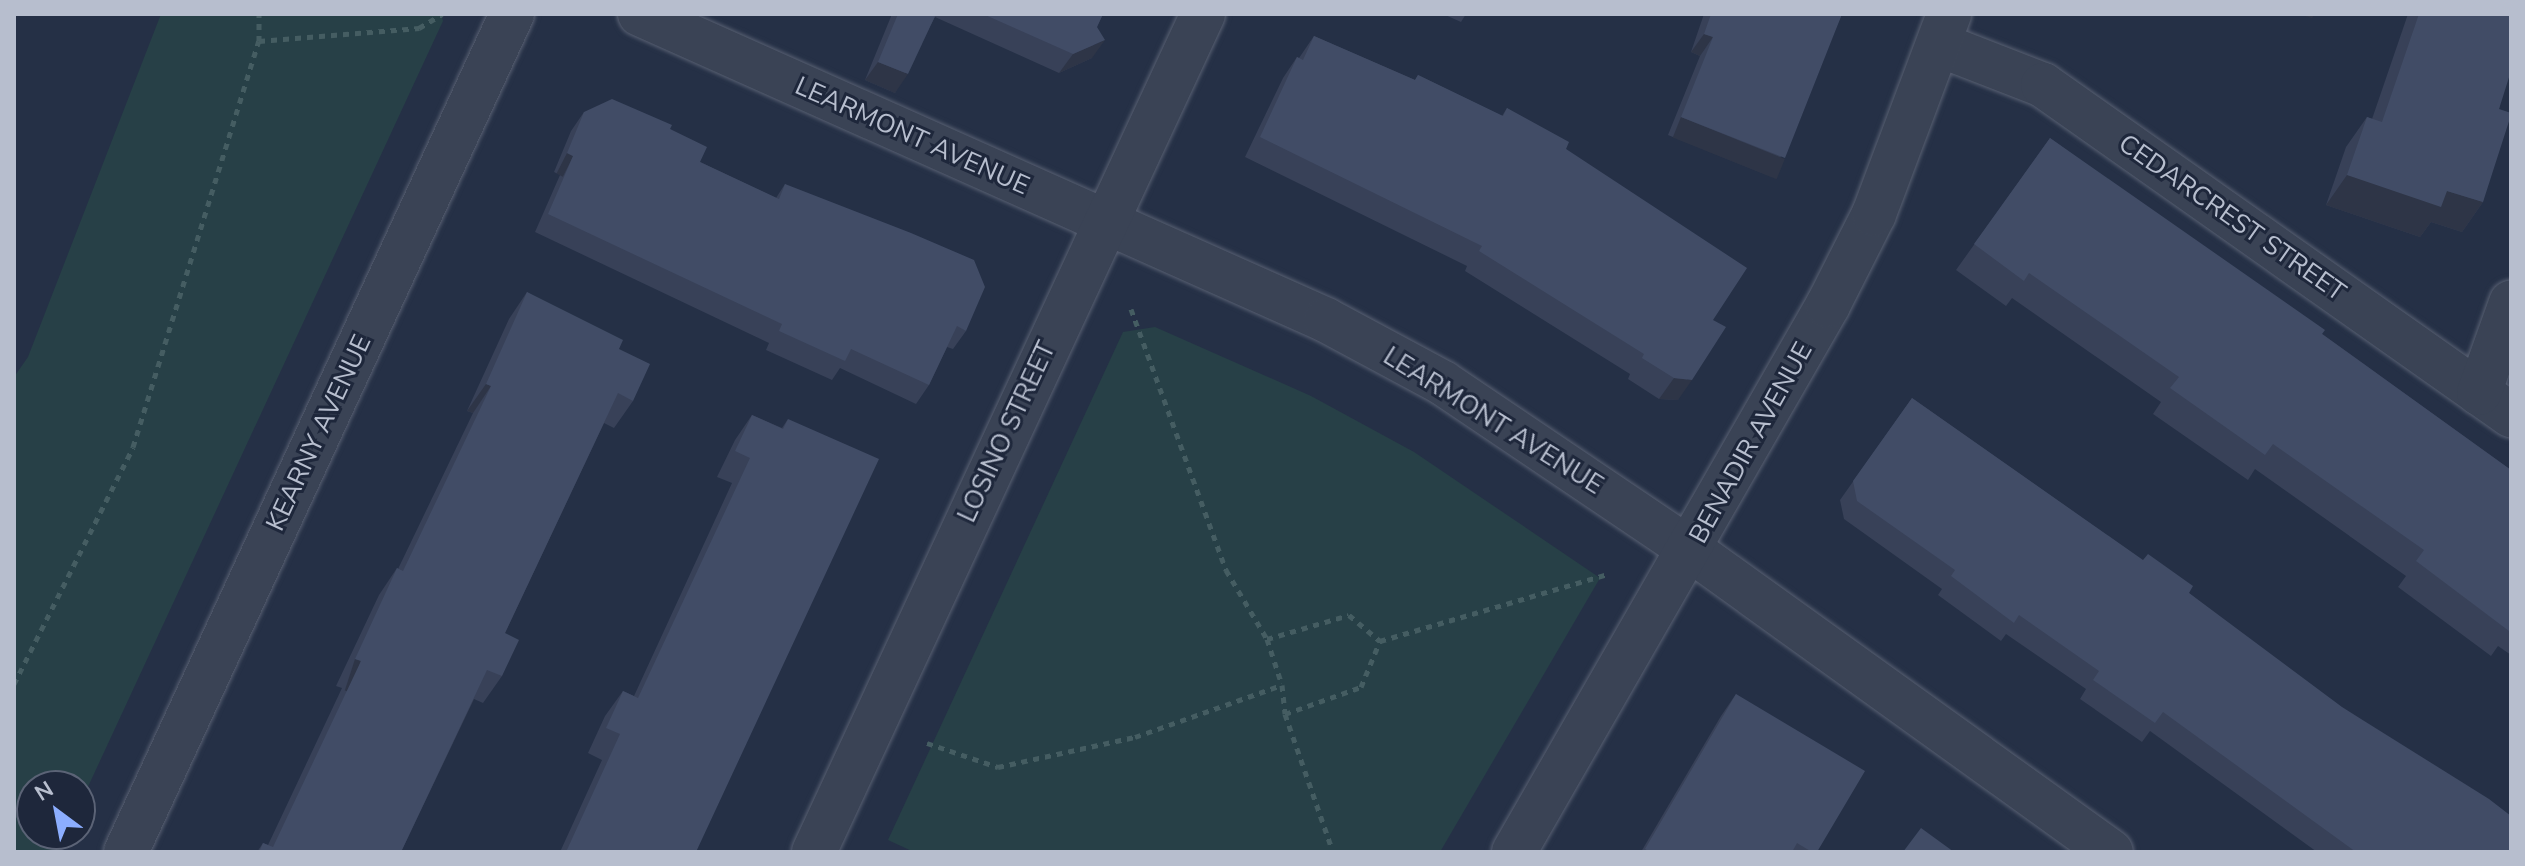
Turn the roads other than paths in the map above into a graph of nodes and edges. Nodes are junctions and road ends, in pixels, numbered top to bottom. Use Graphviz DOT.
graph roads {
  1 [pos="512,14"];
  2 [pos="640,14"];
  3 [pos="1203,14"];
  4 [pos="1945,29"];
  5 [pos="1106,223"];
  6 [pos="2511,303"];
  7 [pos="2495,404"];
  8 [pos="1691,550"];
  9 [pos="126,852"];
  10 [pos="814,852"];
  11 [pos="1514,852"];
  12 [pos="2111,852"];
  1 -- 9 [label="street, KEARNY AVENUE"];
  2 -- 5 [label="street, LEARMONT AVENUE"];
  3 -- 5 [label="street, LOSINO STREET"];
  4 -- 7 [label="street, CEDARCREST STREET"];
  4 -- 8 [label="street, BENADIR AVENUE"];
  5 -- 8 [label="street, LEARMONT AVENUE"];
  5 -- 10 [label="street, LOSINO STREET"];
  6 -- 7 [label="street"];
  8 -- 11 [label="street, BENADIR AVENUE"];
  8 -- 12 [label="street, LEARMONT AVENUE"];
}
